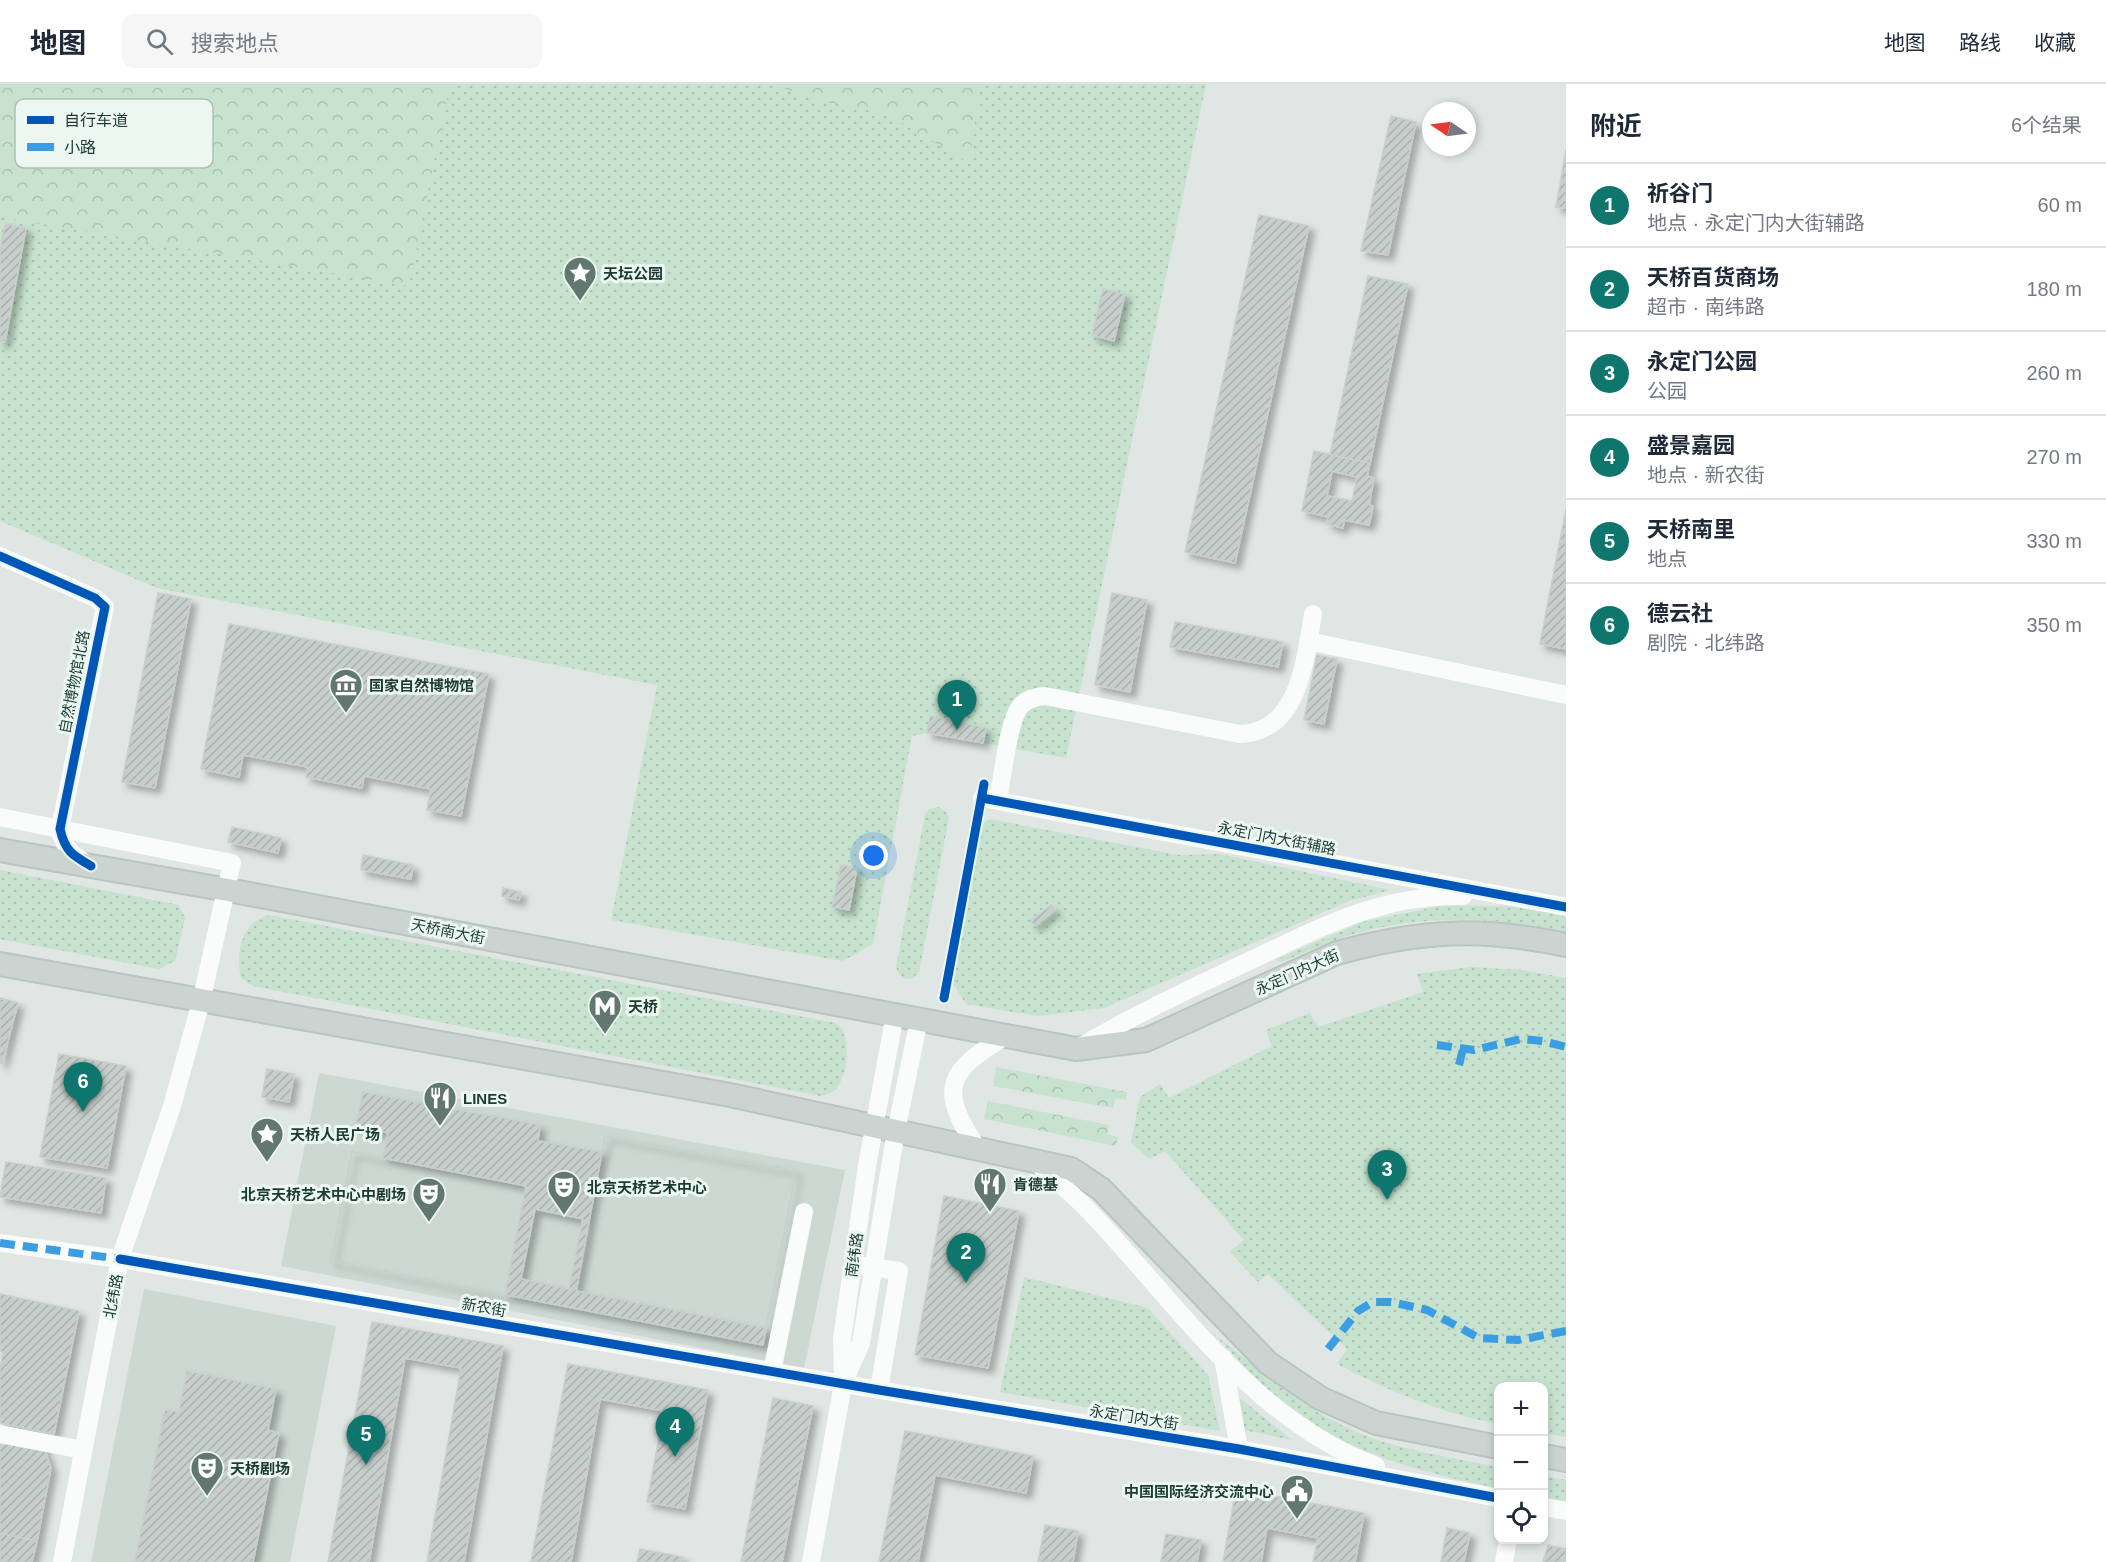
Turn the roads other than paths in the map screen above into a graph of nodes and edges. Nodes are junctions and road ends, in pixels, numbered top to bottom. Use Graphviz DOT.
graph roads {
  1 [pos="0,556"];
  2 [pos="1313,614"];
  3 [pos="1308,640"];
  4 [pos="1566,695"];
  5 [pos="0,817"];
  6 [pos="60,829"];
  7 [pos="0,850"];
  8 [pos="91,866"];
  9 [pos="228,890"];
  10 [pos="1519,898"];
  11 [pos="1566,907"];
  12 [pos="1566,945"];
  13 [pos="0,964"];
  14 [pos="201,1002"];
  15 [pos="895,1014"];
  16 [pos="919,1020"];
  17 [pos="1006,1036"];
  18 [pos="1076,1049"];
  19 [pos="873,1126"];
  20 [pos="897,1131"];
  21 [pos="978,1149"];
  22 [pos="1035,1161"];
  23 [pos="804,1212"];
  24 [pos="0,1243"];
  25 [pos="120,1259"];
  26 [pos="852,1265"];
  27 [pos="873,1268"];
  28 [pos="1223,1358"];
  29 [pos="772,1372"];
  30 [pos="843,1384"];
  31 [pos="879,1390"];
  32 [pos="0,1434"];
  33 [pos="1494,1446"];
  34 [pos="1239,1449"];
  35 [pos="83,1450"];
  36 [pos="1548,1457"];
  37 [pos="1566,1460"];
  38 [pos="1420,1482"];
  39 [pos="1494,1497"];
  40 [pos="1548,1508"];
  41 [pos="1566,1511"];
  42 [pos="1507,1544"];
  43 [pos="62,1562"];
  44 [pos="811,1562"];
  45 [pos="1504,1562"];
  1 -- 6 [label="street, 自然博物馆北路"];
  2 -- 3 [label="street"];
  3 -- 4 [label="street"];
  3 -- 10 [label="street, 永定门内大街辅路"];
  5 -- 6 [label="street"];
  6 -- 8 [label="street"];
  6 -- 9 [label="street, 北纬路"];
  7 -- 8 [label="main road, 天桥南大街"];
  8 -- 9 [label="main road, 天桥南大街"];
  9 -- 14 [label="street, 北纬路"];
  9 -- 15 [label="main road, 天桥南大街"];
  10 -- 11 [label="street, 永定门内大街辅路"];
  10 -- 18 [label="street"];
  12 -- 18 [label="main road, 永定门内大街"];
  13 -- 14 [label="main road"];
  14 -- 19 [label="main road"];
  14 -- 25 [label="street, 北纬路"];
  15 -- 16 [label="main road, 永定门内大街"];
  15 -- 19 [label="street, 南纬路"];
  16 -- 17 [label="main road, 永定门内大街"];
  16 -- 20 [label="street, 南纬路"];
  17 -- 18 [label="main road, 永定门内大街"];
  17 -- 21 [label="street"];
  19 -- 20 [label="main road"];
  19 -- 26 [label="street, 南纬路"];
  20 -- 21 [label="main road"];
  20 -- 27 [label="street, 南纬路"];
  21 -- 22 [label="main road"];
  22 -- 28 [label="street"];
  22 -- 33 [label="main road"];
  23 -- 29 [label="street"];
  24 -- 25 [label="street, 新农街"];
  25 -- 29 [label="street, 新农街"];
  25 -- 35 [label="street, 北纬路"];
  26 -- 27 [label="street"];
  26 -- 30 [label="street, 南纬路"];
  27 -- 30 [label="street, 南纬路"];
  27 -- 31 [label="street"];
  28 -- 34 [label="street"];
  28 -- 38 [label="street"];
  29 -- 30 [label="street, 新农街"];
  30 -- 31 [label="street, 永定门内大街"];
  30 -- 44 [label="street, 南纬路"];
  31 -- 34 [label="street, 永定门内大街"];
  32 -- 35 [label="street"];
  34 -- 38 [label="street, 永定门内大街"];
  35 -- 43 [label="street, 北纬路"];
  36 -- 37 [label="main road"];
  38 -- 39 [label="street"];
  40 -- 41 [label="street"];
  42 -- 45 [label="street"];
}
